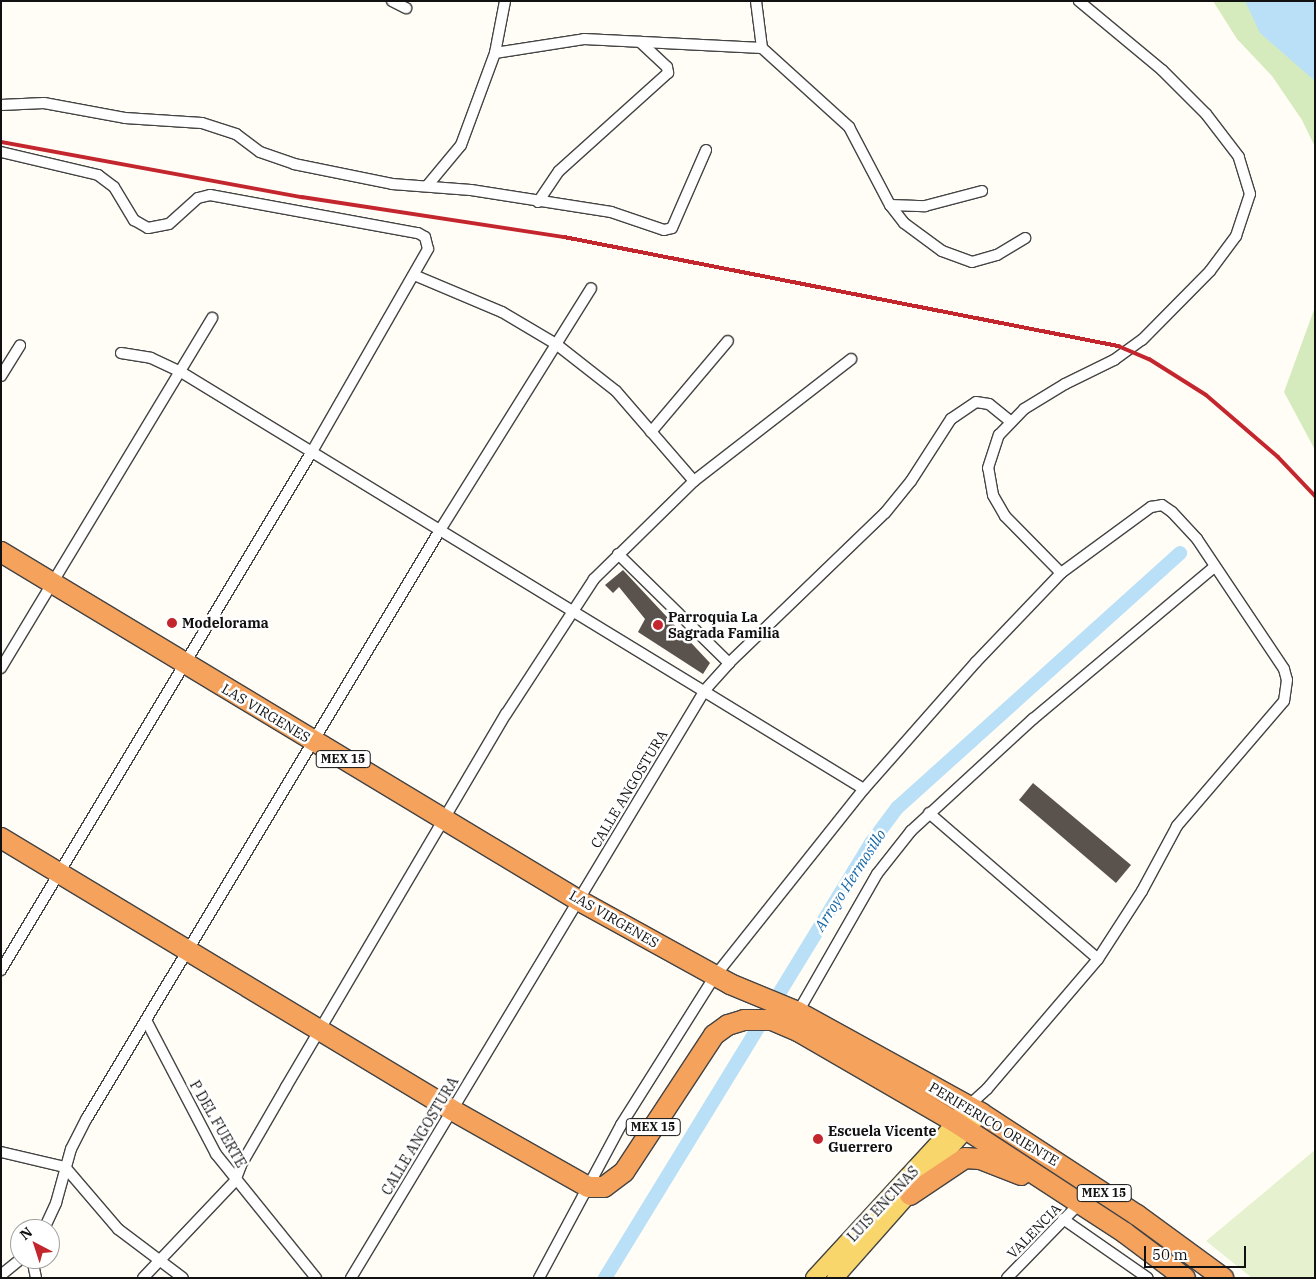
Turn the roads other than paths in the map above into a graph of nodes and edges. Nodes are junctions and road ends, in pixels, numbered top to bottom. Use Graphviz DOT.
graph roads {
  1 [pos="392,1"];
  2 [pos="505,1"];
  3 [pos="756,1"];
  4 [pos="1078,1"];
  5 [pos="406,8"];
  6 [pos="640,42"];
  7 [pos="762,48"];
  8 [pos="495,53"];
  9 [pos="1,105"];
  10 [pos="706,150"];
  11 [pos="1,152"];
  12 [pos="427,186"];
  13 [pos="982,191"];
  14 [pos="538,202"];
  15 [pos="890,205"];
  16 [pos="1025,238"];
  17 [pos="414,275"];
  18 [pos="591,288"];
  19 [pos="212,318"];
  20 [pos="728,341"];
  21 [pos="556,344"];
  22 [pos="20,346"];
  23 [pos="121,353"];
  24 [pos="851,359"];
  25 [pos="181,372"];
  26 [pos="1,376"];
  27 [pos="1010,421"];
  28 [pos="651,432"];
  29 [pos="311,453"];
  30 [pos="694,481"];
  31 [pos="440,530"];
  32 [pos="1,552"];
  33 [pos="618,554"];
  34 [pos="1214,567"];
  35 [pos="1061,572"];
  36 [pos="53,584"];
  37 [pos="571,612"];
  38 [pos="183,662"];
  39 [pos="728,663"];
  40 [pos="1,668"];
  41 [pos="705,690"];
  42 [pos="314,742"];
  43 [pos="864,789"];
  44 [pos="929,813"];
  45 [pos="445,819"];
  46 [pos="1,838"];
  47 [pos="57,872"];
  48 [pos="578,900"];
  49 [pos="187,950"];
  50 [pos="1098,959"];
  51 [pos="1,970"];
  52 [pos="715,976"];
  53 [pos="798,1012"];
  54 [pos="768,1013"];
  55 [pos="147,1022"];
  56 [pos="320,1030"];
  57 [pos="987,1089"];
  58 [pos="974,1109"];
  59 [pos="452,1110"];
  60 [pos="961,1126"];
  61 [pos="1,1152"];
  62 [pos="65,1166"];
  63 [pos="236,1182"];
  64 [pos="588,1187"];
  65 [pos="910,1195"];
  66 [pos="1073,1198"];
  67 [pos="49,1219"];
  68 [pos="1063,1219"];
  69 [pos="159,1259"];
  70 [pos="143,1278"];
  71 [pos="183,1278"];
  72 [pos="316,1278"];
  73 [pos="351,1278"];
  74 [pos="539,1278"];
  75 [pos="814,1278"];
  76 [pos="835,1278"];
  77 [pos="1007,1278"];
  78 [pos="1148,1278"];
  79 [pos="1185,1278"];
  80 [pos="1223,1278"];
  1 -- 5 [label="street"];
  2 -- 8 [label="street"];
  3 -- 7 [label="street"];
  4 -- 27 [label="street"];
  6 -- 7 [label="street"];
  6 -- 8 [label="street"];
  6 -- 14 [label="street"];
  7 -- 15 [label="street"];
  8 -- 12 [label="street"];
  9 -- 12 [label="street"];
  10 -- 14 [label="street"];
  11 -- 17 [label="street"];
  12 -- 14 [label="street"];
  13 -- 15 [label="street"];
  15 -- 16 [label="street"];
  17 -- 21 [label="street"];
  17 -- 29 [label="street"];
  18 -- 21 [label="street"];
  19 -- 25 [label="street"];
  20 -- 28 [label="street"];
  21 -- 28 [label="street"];
  21 -- 31 [label="street"];
  22 -- 26 [label="street"];
  23 -- 25 [label="street"];
  24 -- 30 [label="street"];
  25 -- 29 [label="street"];
  25 -- 36 [label="street"];
  27 -- 35 [label="street"];
  27 -- 39 [label="street, CALLE ANGOSTURA"];
  28 -- 30 [label="street"];
  29 -- 31 [label="street"];
  29 -- 38 [label="street"];
  30 -- 33 [label="street"];
  31 -- 37 [label="street"];
  31 -- 42 [label="street"];
  32 -- 36 [label="highway, LAS VIRGENES / MEX 15"];
  33 -- 37 [label="street"];
  33 -- 39 [label="street"];
  34 -- 35 [label="street"];
  34 -- 44 [label="street"];
  34 -- 50 [label="street"];
  35 -- 43 [label="street"];
  36 -- 38 [label="highway, LAS VIRGENES / MEX 15"];
  36 -- 40 [label="street"];
  37 -- 41 [label="street"];
  37 -- 45 [label="street"];
  38 -- 42 [label="highway, LAS VIRGENES / MEX 15"];
  38 -- 47 [label="street"];
  39 -- 41 [label="street, CALLE ANGOSTURA"];
  41 -- 43 [label="street"];
  41 -- 48 [label="street, CALLE ANGOSTURA"];
  42 -- 45 [label="highway, LAS VIRGENES / MEX 15"];
  42 -- 49 [label="street"];
  43 -- 52 [label="street"];
  44 -- 50 [label="street"];
  44 -- 53 [label="street"];
  45 -- 48 [label="highway, LAS VIRGENES / MEX 15"];
  45 -- 56 [label="street"];
  46 -- 47 [label="highway"];
  47 -- 49 [label="highway"];
  47 -- 51 [label="street"];
  48 -- 52 [label="highway, LAS VIRGENES / MEX 15"];
  48 -- 59 [label="street, CALLE ANGOSTURA"];
  49 -- 55 [label="street"];
  49 -- 56 [label="highway"];
  50 -- 57 [label="street"];
  52 -- 54 [label="highway, PERIFERICO ORIENTE / MEX 15"];
  52 -- 64 [label="street"];
  53 -- 54 [label="highway, PERIFERICO ORIENTE / MEX 15"];
  53 -- 58 [label="highway, PERIFERICO ORIENTE / MEX 15"];
  54 -- 60 [label="highway, PERIFERICO ORIENTE / MEX 15"];
  54 -- 64 [label="highway, MEX 15"];
  55 -- 62 [label="street"];
  55 -- 63 [label="street, P DEL FUERTE"];
  56 -- 59 [label="highway"];
  56 -- 63 [label="street"];
  57 -- 58 [label="street"];
  57 -- 58 [label="street"];
  58 -- 60 [label="main road, LUIS ENCINAS"];
  58 -- 80 [label="highway, PERIFERICO ORIENTE / MEX 15"];
  59 -- 64 [label="highway"];
  59 -- 73 [label="street, CALLE ANGOSTURA"];
  60 -- 65 [label="main road"];
  60 -- 66 [label="highway, PERIFERICO ORIENTE / MEX 15"];
  60 -- 75 [label="main road, LUIS ENCINAS"];
  61 -- 62 [label="street"];
  62 -- 67 [label="street"];
  62 -- 69 [label="street"];
  63 -- 69 [label="street"];
  63 -- 72 [label="street, P DEL FUERTE"];
  64 -- 74 [label="street"];
  65 -- 66 [label="highway"];
  65 -- 76 [label="main road"];
  66 -- 68 [label="street, VALENCIA"];
  66 -- 79 [label="highway, PERIFERICO ORIENTE / MEX 15"];
  68 -- 77 [label="street, VALENCIA"];
  68 -- 78 [label="street"];
  69 -- 70 [label="street"];
  69 -- 71 [label="street"];
}
